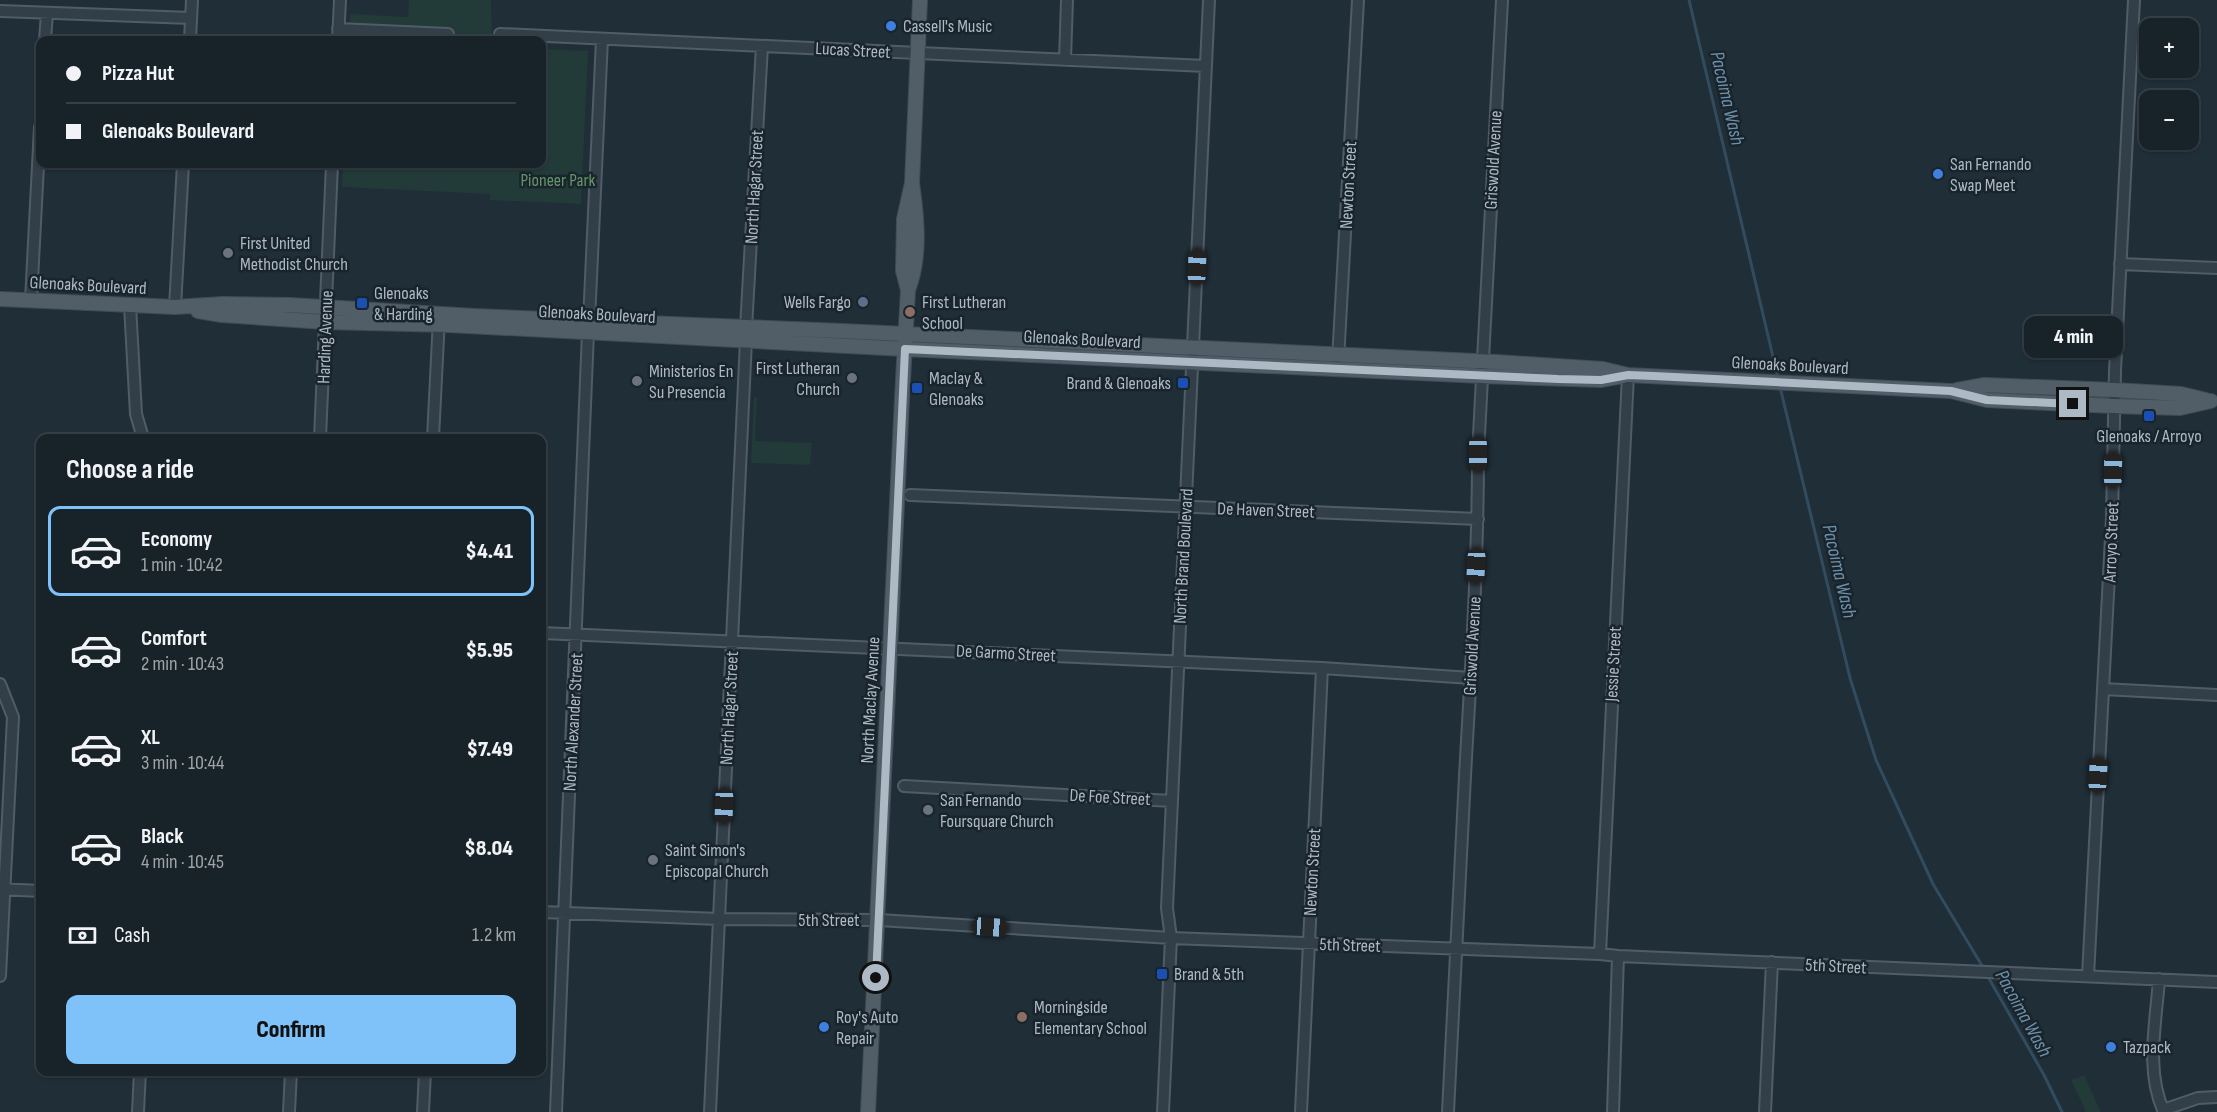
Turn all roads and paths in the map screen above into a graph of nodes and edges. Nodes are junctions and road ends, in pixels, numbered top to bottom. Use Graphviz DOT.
graph roads {
  1 [pos="192,0"];
  2 [pos="340,0"];
  3 [pos="920,0"];
  4 [pos="1067,0"];
  5 [pos="1209,0"];
  6 [pos="1358,0"];
  7 [pos="1502,0"];
  8 [pos="2134,0"];
  9 [pos="0,11"];
  10 [pos="47,13"];
  11 [pos="191,18"];
  12 [pos="338,29"];
  13 [pos="448,34"];
  14 [pos="500,34"];
  15 [pos="45,36"];
  16 [pos="190,36"];
  17 [pos="338,36"];
  18 [pos="541,36"];
  19 [pos="546,36"];
  20 [pos="602,39"];
  21 [pos="762,46"];
  22 [pos="918,53"];
  23 [pos="1065,60"];
  24 [pos="1206,66"];
  25 [pos="38,168"];
  26 [pos="183,168"];
  27 [pos="332,168"];
  28 [pos="2121,264"];
  29 [pos="2217,268"];
  30 [pos="0,299"];
  31 [pos="31,300"];
  32 [pos="130,305"];
  33 [pos="175,307"];
  34 [pos="326,307"];
  35 [pos="439,320"];
  36 [pos="325,322"];
  37 [pos="589,327"];
  38 [pos="746,334"];
  39 [pos="906,334"];
  40 [pos="1193,348"];
  41 [pos="905,349"];
  42 [pos="1338,354"];
  43 [pos="1483,361"];
  44 [pos="1192,362"];
  45 [pos="1337,369"];
  46 [pos="1628,375"];
  47 [pos="1482,376"];
  48 [pos="2114,390"];
  49 [pos="1951,391"];
  50 [pos="2214,402"];
  51 [pos="2114,406"];
  52 [pos="142,434"];
  53 [pos="320,434"];
  54 [pos="433,434"];
  55 [pos="910,495"];
  56 [pos="1186,507"];
  57 [pos="1478,519"];
  58 [pos="546,633"];
  59 [pos="577,634"];
  60 [pos="732,641"];
  61 [pos="891,648"];
  62 [pos="1179,661"];
  63 [pos="1322,668"];
  64 [pos="1471,678"];
  65 [pos="0,684"];
  66 [pos="2103,689"];
  67 [pos="2217,695"];
  68 [pos="904,786"];
  69 [pos="1172,801"];
  70 [pos="2,889"];
  71 [pos="36,891"];
  72 [pos="546,912"];
  73 [pos="565,913"];
  74 [pos="719,919"];
  75 [pos="879,920"];
  76 [pos="1171,938"];
  77 [pos="1309,944"];
  78 [pos="1455,949"];
  79 [pos="1600,954"];
  80 [pos="1618,956"];
  81 [pos="1772,962"];
  82 [pos="0,976"];
  83 [pos="2088,976"];
  84 [pos="2159,979"];
  85 [pos="2217,982"];
  86 [pos="140,1076"];
  87 [pos="291,1076"];
  88 [pos="425,1076"];
  89 [pos="2217,1097"];
  90 [pos="872,1110"];
  91 [pos="2164,1111"];
  92 [pos="138,1112"];
  93 [pos="289,1112"];
  94 [pos="423,1112"];
  95 [pos="556,1112"];
  96 [pos="710,1112"];
  97 [pos="1163,1112"];
  98 [pos="1300,1112"];
  99 [pos="1448,1112"];
  100 [pos="1613,1112"];
  101 [pos="1765,1112"];
  1 -- 11 [label="street"];
  2 -- 12 [label="street"];
  3 -- 22 [label="main road, North Maclay Avenue"];
  4 -- 23 [label="street"];
  5 -- 24 [label="street, North Brand Boulevard"];
  6 -- 42 [label="street, Newton Street"];
  7 -- 43 [label="street, Griswold Avenue"];
  8 -- 28 [label="street, Arroyo Street"];
  9 -- 10 [label="street"];
  10 -- 11 [label="street"];
  10 -- 15 [label="street"];
  11 -- 16 [label="street"];
  12 -- 13 [label="street"];
  12 -- 17 [label="street"];
  14 -- 18 [label="street, Lucas Street"];
  19 -- 20 [label="street, Lucas Street"];
  20 -- 21 [label="street, Lucas Street"];
  20 -- 37 [label="street, North Alexander Street"];
  21 -- 22 [label="street, Lucas Street"];
  21 -- 38 [label="street, North Hagar Street"];
  22 -- 23 [label="street, Lucas Street"];
  22 -- 39 [label="main road, North Maclay Avenue"];
  23 -- 24 [label="street, Lucas Street"];
  24 -- 40 [label="street, North Brand Boulevard"];
  25 -- 31 [label="street"];
  26 -- 33 [label="street"];
  27 -- 34 [label="street, Harding Avenue"];
  28 -- 29 [label="street"];
  28 -- 48 [label="street, Arroyo Street"];
  30 -- 31 [label="main road, Glenoaks Boulevard"];
  31 -- 32 [label="main road, Glenoaks Boulevard"];
  32 -- 33 [label="main road, Glenoaks Boulevard"];
  32 -- 52 [label="street"];
  33 -- 34 [label="main road, Glenoaks Boulevard"];
  33 -- 36 [label="main road, Glenoaks Boulevard"];
  34 -- 35 [label="main road, Glenoaks Boulevard"];
  34 -- 36 [label="street, Harding Avenue"];
  35 -- 36 [label="main road, Glenoaks Boulevard"];
  35 -- 37 [label="main road, Glenoaks Boulevard"];
  35 -- 54 [label="street"];
  36 -- 53 [label="street, Harding Avenue"];
  37 -- 38 [label="main road, Glenoaks Boulevard"];
  37 -- 59 [label="street, North Alexander Street"];
  38 -- 39 [label="main road, Glenoaks Boulevard"];
  38 -- 41 [label="main road, Glenoaks Boulevard"];
  38 -- 60 [label="street, North Hagar Street"];
  39 -- 40 [label="main road, Glenoaks Boulevard"];
  39 -- 41 [label="main road, North Maclay Avenue"];
  40 -- 42 [label="main road, Glenoaks Boulevard"];
  40 -- 44 [label="street, North Brand Boulevard"];
  41 -- 44 [label="main road, Glenoaks Boulevard"];
  41 -- 61 [label="main road, North Maclay Avenue"];
  42 -- 43 [label="main road, Glenoaks Boulevard"];
  42 -- 45 [label="street, Newton Street"];
  43 -- 46 [label="main road, Glenoaks Boulevard"];
  43 -- 47 [label="street, Griswold Avenue"];
  44 -- 45 [label="main road, Glenoaks Boulevard"];
  44 -- 56 [label="street, North Brand Boulevard"];
  45 -- 47 [label="main road, Glenoaks Boulevard"];
  46 -- 47 [label="main road, Glenoaks Boulevard"];
  46 -- 49 [label="main road, Glenoaks Boulevard"];
  46 -- 79 [label="street, Jessie Street"];
  47 -- 57 [label="street, Griswold Avenue"];
  48 -- 49 [label="main road, Glenoaks Boulevard"];
  48 -- 50 [label="main road, Glenoaks Boulevard"];
  48 -- 51 [label="street, Arroyo Street"];
  49 -- 51 [label="main road, Glenoaks Boulevard"];
  50 -- 51 [label="main road, Glenoaks Boulevard"];
  51 -- 66 [label="street, Arroyo Street"];
  55 -- 56 [label="street, De Haven Street"];
  56 -- 57 [label="street, De Haven Street"];
  56 -- 62 [label="street, North Brand Boulevard"];
  57 -- 64 [label="street, Griswold Avenue"];
  58 -- 59 [label="street, De Garmo Street"];
  59 -- 60 [label="street, De Garmo Street"];
  59 -- 73 [label="street, North Alexander Street"];
  60 -- 61 [label="street, De Garmo Street"];
  60 -- 74 [label="street, North Hagar Street"];
  61 -- 62 [label="street, De Garmo Street"];
  61 -- 75 [label="main road, North Maclay Avenue"];
  62 -- 63 [label="street, De Garmo Street"];
  62 -- 69 [label="street, North Brand Boulevard"];
  63 -- 64 [label="street, De Garmo Street"];
  63 -- 77 [label="street, Newton Street"];
  64 -- 78 [label="street, Griswold Avenue"];
  65 -- 70 [label="street"];
  66 -- 67 [label="street"];
  66 -- 83 [label="street, Arroyo Street"];
  68 -- 69 [label="street, De Foe Street"];
  69 -- 76 [label="street, North Brand Boulevard"];
  70 -- 71 [label="street"];
  70 -- 82 [label="street"];
  72 -- 73 [label="street, 5th Street"];
  73 -- 74 [label="street, 5th Street"];
  73 -- 95 [label="street, North Alexander Street"];
  74 -- 75 [label="street, 5th Street"];
  74 -- 96 [label="street, North Hagar Street"];
  75 -- 76 [label="street, 5th Street"];
  75 -- 90 [label="main road, North Maclay Avenue"];
  76 -- 77 [label="street, 5th Street"];
  76 -- 97 [label="street, North Brand Boulevard"];
  77 -- 78 [label="street, 5th Street"];
  77 -- 98 [label="street, Newton Street"];
  78 -- 79 [label="street, 5th Street"];
  78 -- 99 [label="street, Griswold Avenue"];
  79 -- 80 [label="street, 5th Street"];
  80 -- 81 [label="street, 5th Street"];
  80 -- 100 [label="street"];
  81 -- 83 [label="street, 5th Street"];
  81 -- 101 [label="street"];
  83 -- 84 [label="street, 5th Street"];
  84 -- 85 [label="street, 5th Street"];
  84 -- 91 [label="street"];
  86 -- 92 [label="street"];
  87 -- 93 [label="street"];
  88 -- 94 [label="street"];
  89 -- 91 [label="street"];
}
